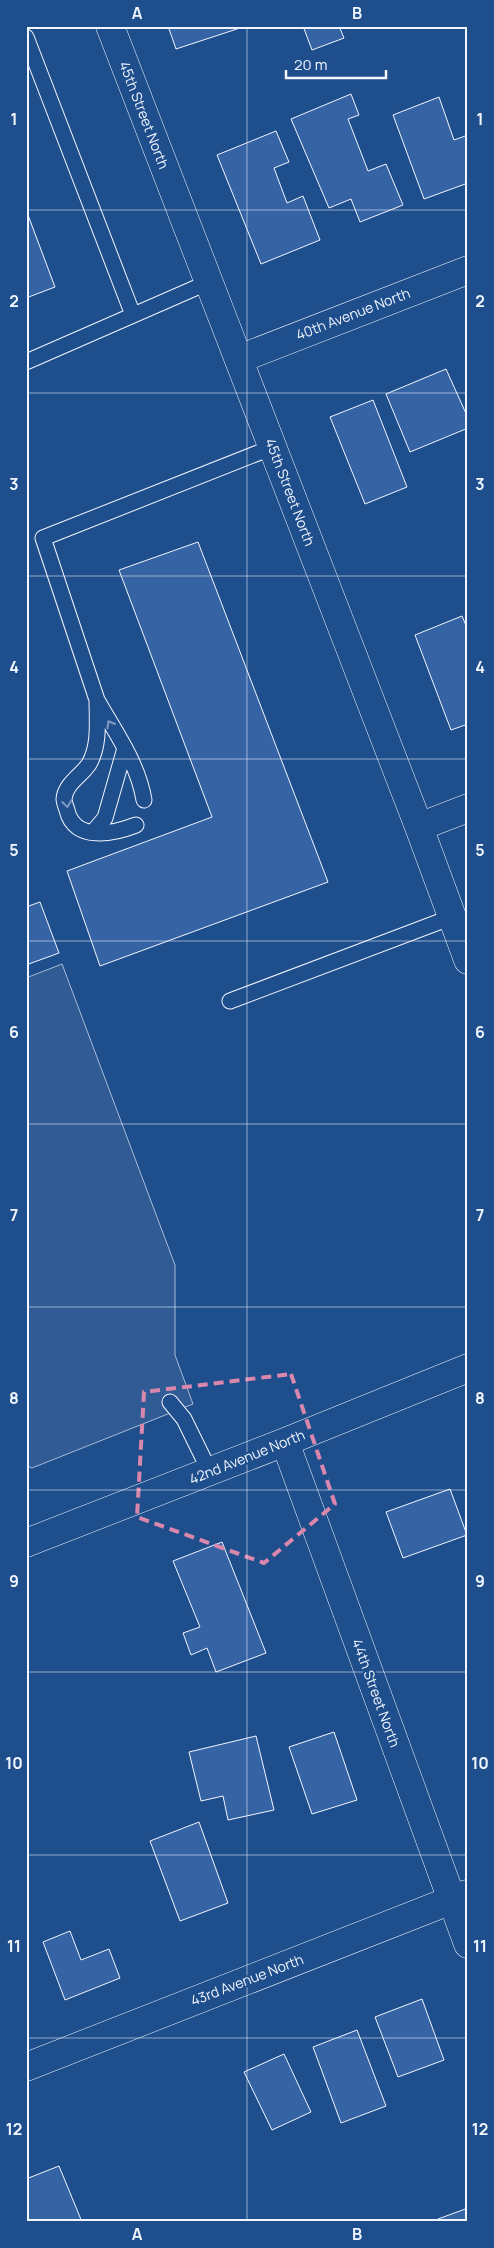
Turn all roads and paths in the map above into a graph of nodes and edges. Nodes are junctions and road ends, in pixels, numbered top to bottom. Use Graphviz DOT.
graph roads {
  1 [pos="110,26"];
  2 [pos="26,37"];
  3 [pos="468,270"];
  4 [pos="209,282"];
  5 [pos="133,316"];
  6 [pos="238,358"];
  7 [pos="26,362"];
  8 [pos="273,447"];
  9 [pos="97,700"];
  10 [pos="125,748"];
  11 [pos="144,800"];
  12 [pos="468,808"];
  13 [pos="136,825"];
  14 [pos="419,827"];
  15 [pos="93,832"];
  16 [pos="452,917"];
  17 [pos="468,960"];
  18 [pos="230,1001"];
  19 [pos="468,1368"];
  20 [pos="170,1402"];
  21 [pos="285,1442"];
  22 [pos="210,1472"];
  23 [pos="26,1543"];
  24 [pos="460,1897"];
  25 [pos="468,1944"];
  26 [pos="26,2067"];
  1 -- 4 [label="street, 45th Street North"];
  2 -- 5 [label="lane"];
  3 -- 6 [label="street, 40th Avenue North"];
  4 -- 5 [label="lane"];
  4 -- 6 [label="street, 45th Street North"];
  5 -- 7 [label="lane"];
  6 -- 8 [label="street, 45th Street North"];
  8 -- 9 [label="lane"];
  8 -- 14 [label="street, 45th Street North"];
  10 -- 9 [label="lane, one-way"];
  9 -- 15 [label="lane, one-way"];
  10 -- 11 [label="lane"];
  10 -- 15 [label="lane"];
  12 -- 14 [label="street"];
  13 -- 15 [label="lane"];
  14 -- 16 [label="street, 45th Street North"];
  16 -- 17 [label="street, 45th Street North"];
  16 -- 18 [label="lane"];
  19 -- 21 [label="street, 42nd Avenue North"];
  20 -- 22 [label="lane"];
  21 -- 22 [label="street, 42nd Avenue North"];
  21 -- 24 [label="street, 44th Street North"];
  22 -- 23 [label="street, 42nd Avenue North"];
  24 -- 25 [label="street, 44th Street North"];
  24 -- 26 [label="street, 43rd Avenue North"];
}
